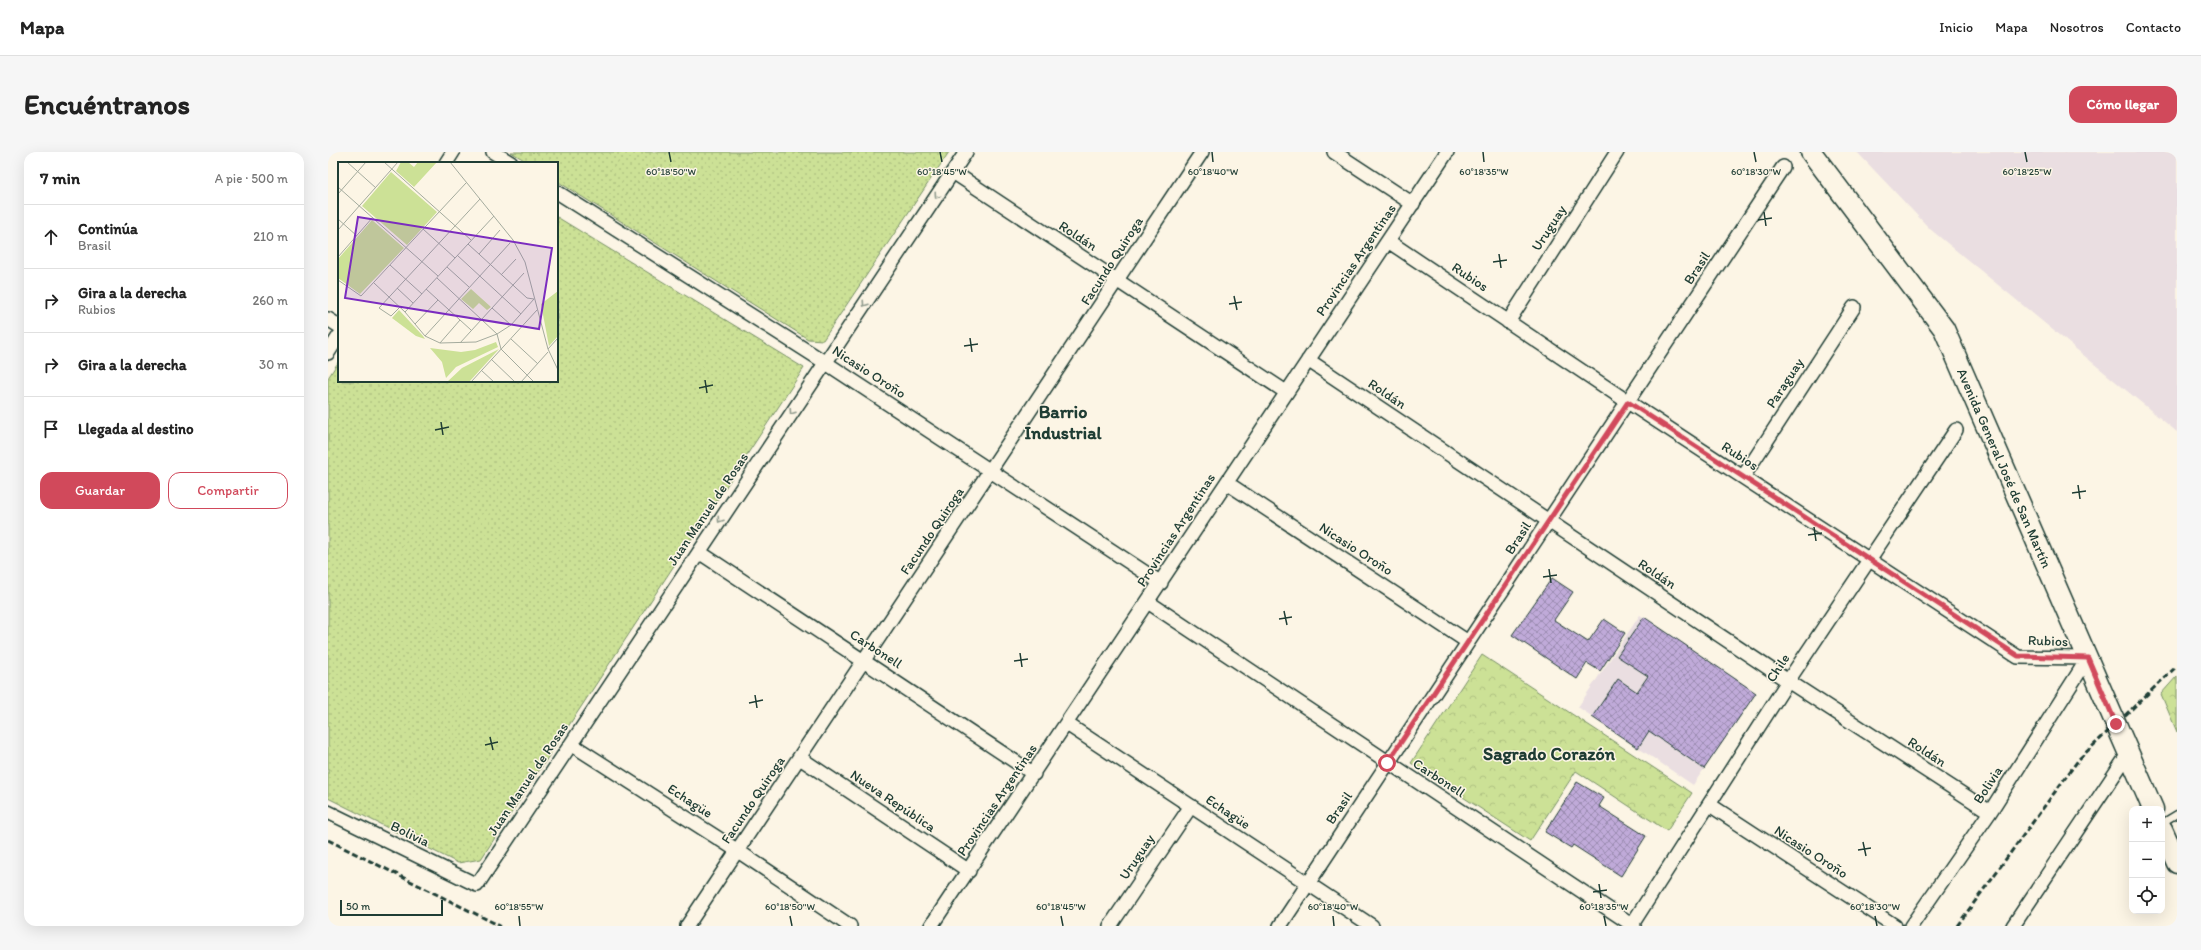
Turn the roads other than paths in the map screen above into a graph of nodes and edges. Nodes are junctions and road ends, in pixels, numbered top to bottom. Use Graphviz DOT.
graph roads {
  1 [pos="453,152"];
  2 [pos="493,152"];
  3 [pos="966,152"];
  4 [pos="1202,152"];
  5 [pos="1334,152"];
  6 [pos="1447,152"];
  7 [pos="1617,152"];
  8 [pos="1812,152"];
  9 [pos="447,162"];
  10 [pos="509,162"];
  11 [pos="1783,167"];
  12 [pos="953,172"];
  13 [pos="558,193"];
  14 [pos="1413,204"];
  15 [pos="1388,241"];
  16 [pos="1118,281"];
  17 [pos="1854,307"];
  18 [pos="328,319"];
  19 [pos="1508,322"];
  20 [pos="338,325"];
  21 [pos="338,338"];
  22 [pos="328,353"];
  23 [pos="1308,360"];
  24 [pos="826,363"];
  25 [pos="1286,392"];
  26 [pos="1628,402"];
  27 [pos="1956,430"];
  28 [pos="991,471"];
  29 [pos="1743,477"];
  30 [pos="1227,483"];
  31 [pos="1548,521"];
  32 [pos="699,552"];
  33 [pos="1870,560"];
  34 [pos="1161,583"];
  35 [pos="1148,602"];
  36 [pos="1468,642"];
  37 [pos="2088,658"];
  38 [pos="865,661"];
  39 [pos="1788,682"];
  40 [pos="1067,724"];
  41 [pos="571,744"];
  42 [pos="2128,754"];
  43 [pos="800,758"];
  44 [pos="1387,763"];
  45 [pos="1034,774"];
  46 [pos="1710,805"];
  47 [pos="1191,806"];
  48 [pos="2152,806"];
  49 [pos="328,812"];
  50 [pos="1990,812"];
  51 [pos="2177,814"];
  52 [pos="2165,821"];
  53 [pos="2165,836"];
  54 [pos="738,851"];
  55 [pos="2177,863"];
  56 [pos="969,871"];
  57 [pos="477,884"];
  58 [pos="1308,884"];
  59 [pos="687,926"];
  60 [pos="850,926"];
  61 [pos="931,926"];
  62 [pos="1110,926"];
  63 [pos="1280,926"];
  64 [pos="1372,926"];
  65 [pos="1632,926"];
  66 [pos="1895,926"];
  67 [pos="1911,926"];
  68 [pos="2014,926"];
  1 -- 9 [label="street"];
  2 -- 10 [label="street"];
  3 -- 12 [label="street, Juan Manuel de Rosas"];
  4 -- 16 [label="street, Facundo Quiroga"];
  5 -- 14 [label="street"];
  6 -- 14 [label="street, Provincias Argentinas"];
  7 -- 19 [label="street, Uruguay"];
  8 -- 37 [label="main road, Avenida General José de San Martín"];
  11 -- 26 [label="street, Brasil"];
  12 -- 16 [label="street, Roldán"];
  12 -- 24 [label="street, Juan Manuel de Rosas, one-way"];
  13 -- 24 [label="street, Nicasio Oroño"];
  14 -- 15 [label="street, Provincias Argentinas"];
  15 -- 19 [label="street, Rubios"];
  15 -- 23 [label="street, Provincias Argentinas"];
  16 -- 25 [label="street, Roldán"];
  16 -- 28 [label="street, Facundo Quiroga"];
  17 -- 29 [label="street, Paraguay"];
  18 -- 20 [label="street"];
  19 -- 26 [label="street, Rubios"];
  21 -- 22 [label="street"];
  23 -- 25 [label="street, Provincias Argentinas"];
  23 -- 31 [label="street, Roldán"];
  24 -- 28 [label="street, Nicasio Oroño"];
  24 -- 32 [label="street, Juan Manuel de Rosas, one-way"];
  25 -- 30 [label="street, Provincias Argentinas"];
  26 -- 29 [label="street, Rubios"];
  26 -- 31 [label="street, Brasil"];
  27 -- 33 [label="street, Chile"];
  28 -- 34 [label="street, Nicasio Oroño"];
  28 -- 38 [label="street, Facundo Quiroga"];
  29 -- 33 [label="street, Rubios"];
  30 -- 34 [label="street, Provincias Argentinas"];
  30 -- 36 [label="street, Nicasio Oroño"];
  31 -- 36 [label="street, Brasil"];
  31 -- 39 [label="street, Roldán"];
  32 -- 38 [label="street, Carbonell"];
  32 -- 41 [label="street, Juan Manuel de Rosas"];
  33 -- 37 [label="street, Rubios"];
  33 -- 39 [label="street, Chile"];
  34 -- 35 [label="street, Provincias Argentinas"];
  35 -- 40 [label="street, Provincias Argentinas"];
  35 -- 44 [label="street, Carbonell"];
  36 -- 44 [label="street, Brasil"];
  37 -- 42 [label="main road, Avenida General José de San Martín"];
  37 -- 50 [label="street, Bolivia"];
  38 -- 43 [label="street, Facundo Quiroga"];
  38 -- 45 [label="street, Carbonell"];
  39 -- 46 [label="street, Chile"];
  39 -- 50 [label="street, Roldán"];
  40 -- 45 [label="street, Provincias Argentinas"];
  40 -- 47 [label="street, Echagüe"];
  41 -- 54 [label="street, Echagüe"];
  41 -- 57 [label="street, Juan Manuel de Rosas"];
  42 -- 48 [label="main road, Avenida General José de San Martín"];
  42 -- 68 [label="street"];
  43 -- 54 [label="street, Facundo Quiroga"];
  43 -- 56 [label="street, Nueva República"];
  44 -- 58 [label="street, Brasil"];
  44 -- 65 [label="street, Carbonell"];
  45 -- 56 [label="street, Provincias Argentinas"];
  46 -- 65 [label="street, Chile"];
  46 -- 66 [label="street, Nicasio Oroño"];
  47 -- 58 [label="street, Echagüe"];
  47 -- 62 [label="street, Uruguay"];
  49 -- 57 [label="street, Bolivia"];
  50 -- 67 [label="street, Bolivia"];
  51 -- 52 [label="lane"];
  53 -- 55 [label="main road"];
  54 -- 59 [label="street, Facundo Quiroga"];
  54 -- 60 [label="street, Echagüe"];
  56 -- 61 [label="street, Provincias Argentinas"];
  58 -- 63 [label="street, Brasil"];
  58 -- 64 [label="street, Echagüe"];
}
